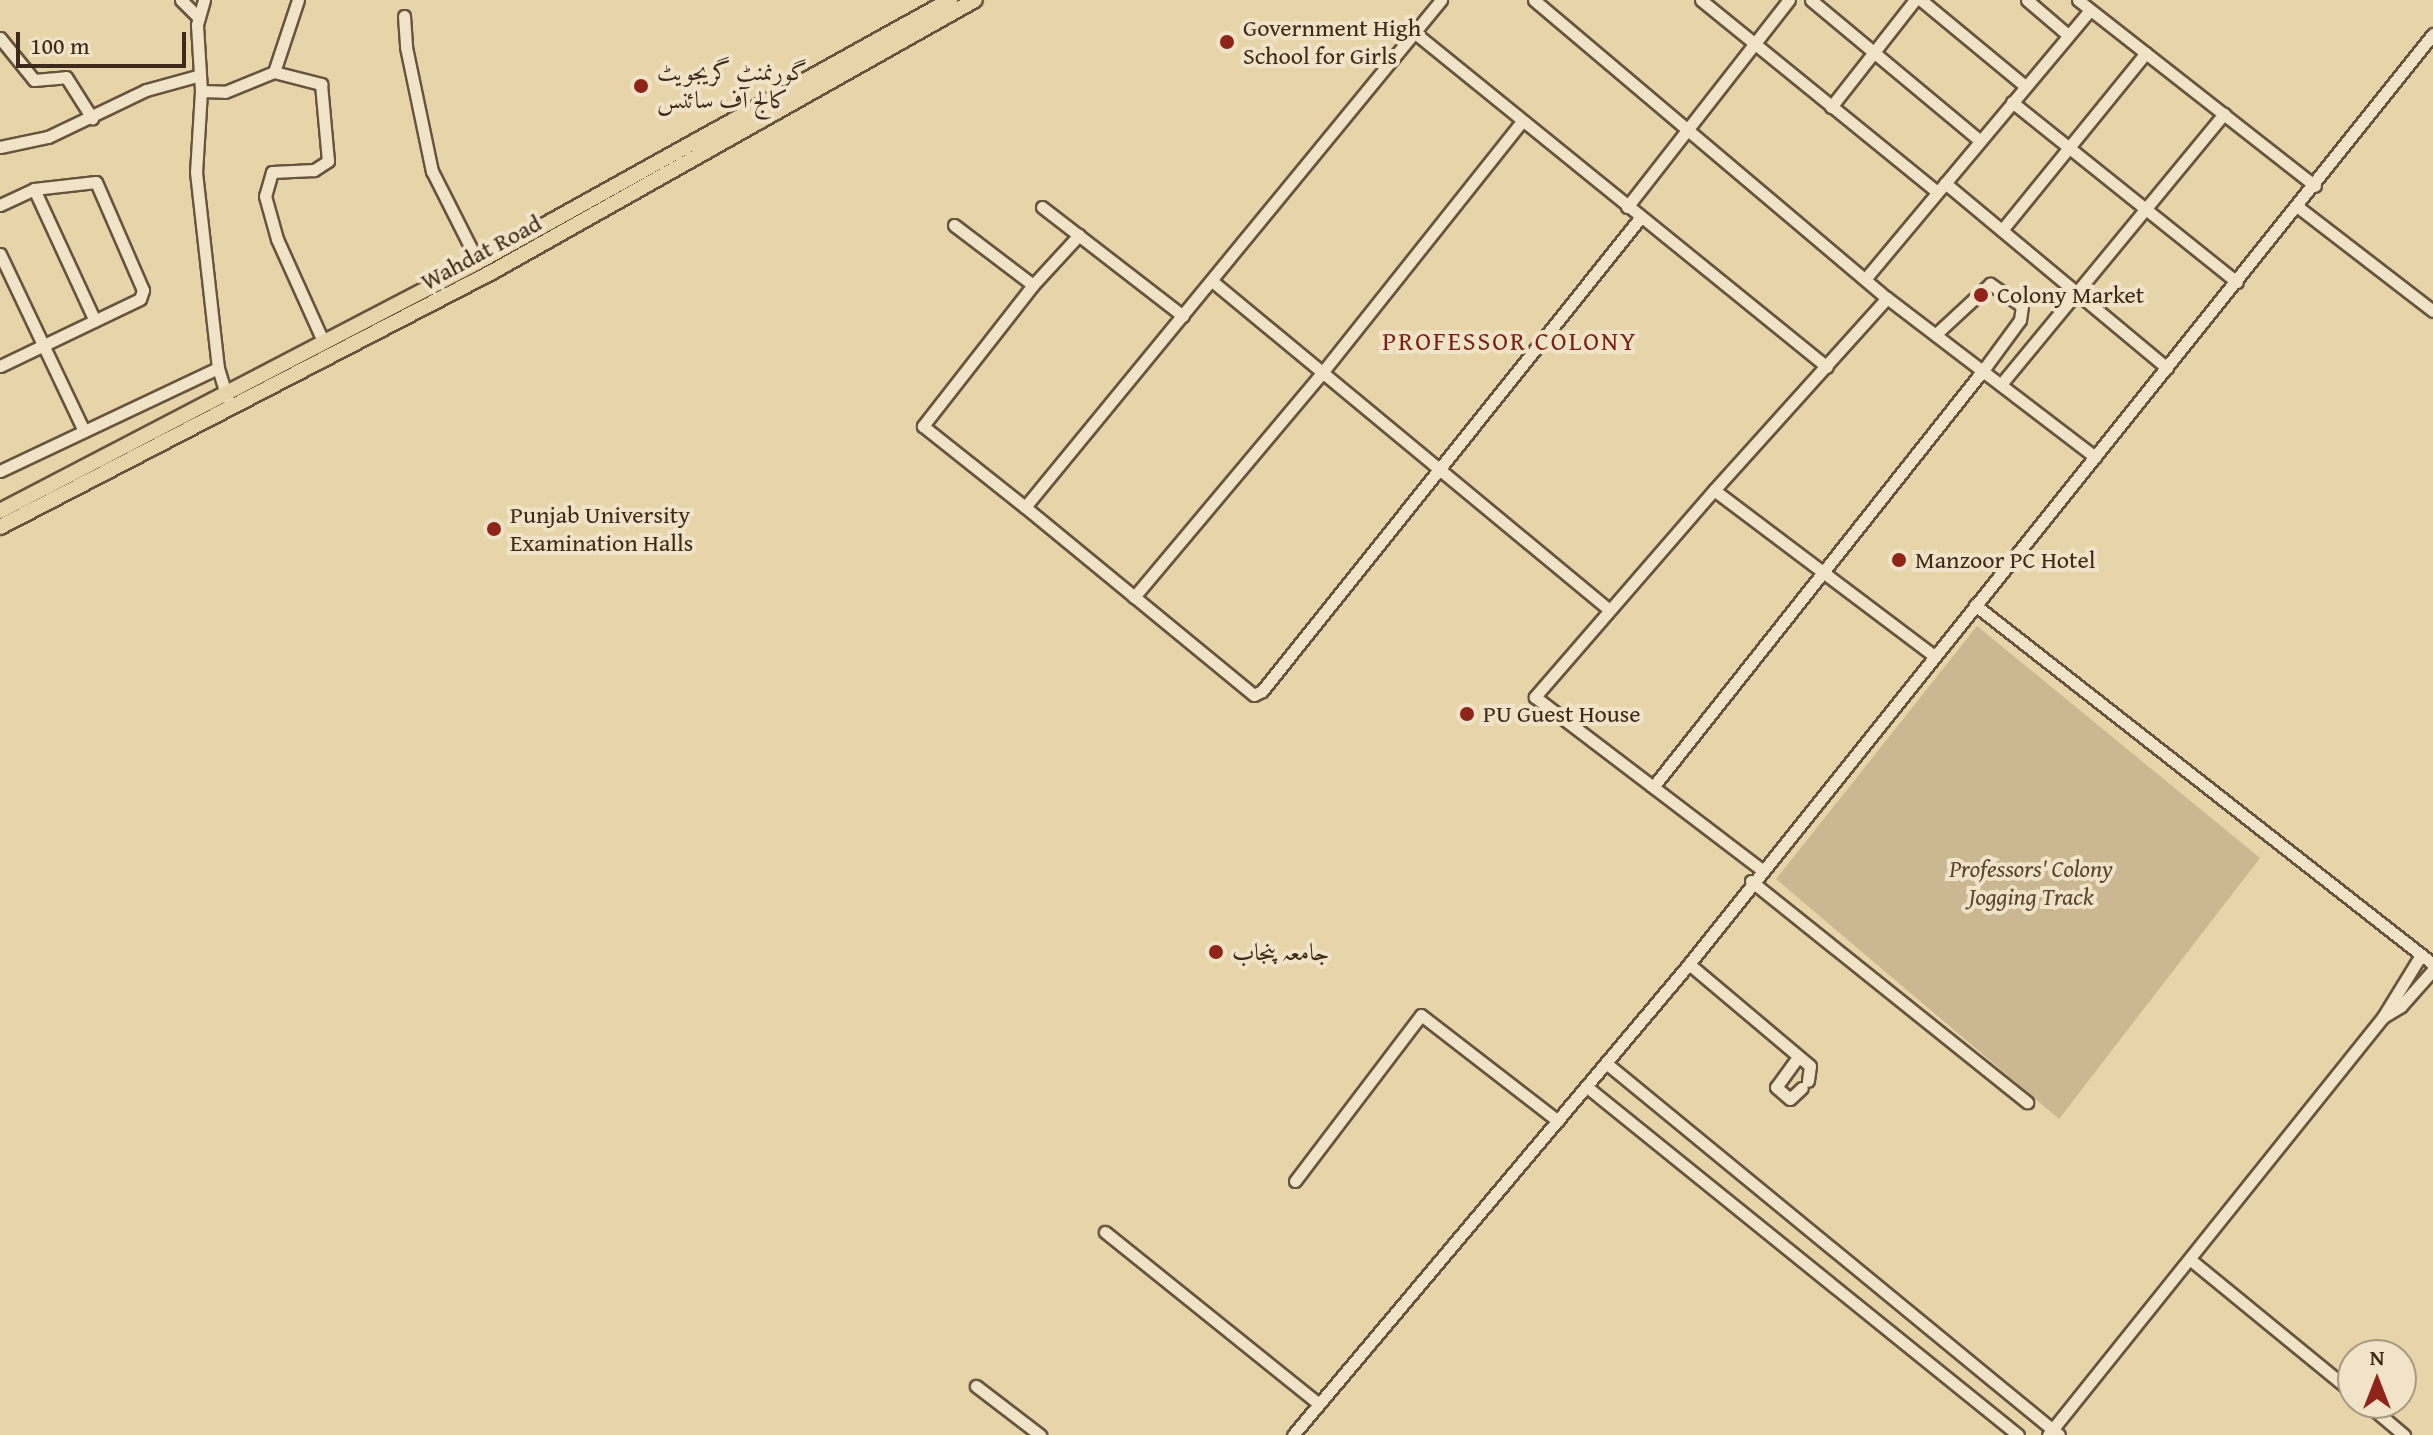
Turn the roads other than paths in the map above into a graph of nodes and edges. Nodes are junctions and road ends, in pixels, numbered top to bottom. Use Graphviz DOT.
graph roads {
  1 [pos="181,0"];
  2 [pos="204,0"];
  3 [pos="298,0"];
  4 [pos="950,0"];
  5 [pos="975,0"];
  6 [pos="1441,0"];
  7 [pos="1534,0"];
  8 [pos="1701,0"];
  9 [pos="1789,0"];
  10 [pos="1811,0"];
  11 [pos="1918,0"];
  12 [pos="2027,0"];
  13 [pos="2078,0"];
  14 [pos="2090,10"];
  15 [pos="404,16"];
  16 [pos="199,18"];
  17 [pos="1415,33"];
  18 [pos="2433,34"];
  19 [pos="2068,35"];
  20 [pos="0,38"];
  21 [pos="1755,45"];
  22 [pos="1875,51"];
  23 [pos="2146,53"];
  24 [pos="274,72"];
  25 [pos="197,76"];
  26 [pos="2025,86"];
  27 [pos="201,91"];
  28 [pos="2012,102"];
  29 [pos="1831,107"];
  30 [pos="2224,114"];
  31 [pos="92,118"];
  32 [pos="1522,121"];
  33 [pos="1690,127"];
  34 [pos="1980,141"];
  35 [pos="0,147"];
  36 [pos="2069,147"];
  37 [pos="2315,186"];
  38 [pos="1941,188"];
  39 [pos="34,189"];
  40 [pos="0,205"];
  41 [pos="1042,207"];
  42 [pos="1627,207"];
  43 [pos="2144,207"];
  44 [pos="2298,207"];
  45 [pos="1640,218"];
  46 [pos="954,225"];
  47 [pos="2002,230"];
  48 [pos="1079,235"];
  49 [pos="0,254"];
  50 [pos="478,262"];
  51 [pos="1866,278"];
  52 [pos="1212,281"];
  53 [pos="2237,282"];
  54 [pos="1033,285"];
  55 [pos="2074,292"];
  56 [pos="1887,298"];
  57 [pos="2433,311"];
  58 [pos="1183,316"];
  59 [pos="95,321"];
  60 [pos="1936,334"];
  61 [pos="324,343"];
  62 [pos="44,345"];
  63 [pos="0,366"];
  64 [pos="1827,367"];
  65 [pos="218,368"];
  66 [pos="2167,368"];
  67 [pos="1984,369"];
  68 [pos="1321,374"];
  69 [pos="2002,383"];
  70 [pos="226,395"];
  71 [pos="232,410"];
  72 [pos="84,431"];
  73 [pos="2095,457"];
  74 [pos="0,471"];
  75 [pos="1438,473"];
  76 [pos="1714,490"];
  77 [pos="1025,507"];
  78 [pos="0,511"];
  79 [pos="0,527"];
  80 [pos="1823,569"];
  81 [pos="1134,597"];
  82 [pos="1975,605"];
  83 [pos="1607,608"];
  84 [pos="1934,656"];
  85 [pos="1653,787"];
  86 [pos="1761,869"];
  87 [pos="1751,881"];
  88 [pos="2421,955"];
  89 [pos="1689,964"];
  90 [pos="2433,967"];
  91 [pos="2383,1017"];
  92 [pos="1798,1057"];
  93 [pos="1606,1063"];
  94 [pos="1587,1087"];
  95 [pos="2027,1102"];
  96 [pos="1558,1121"];
  97 [pos="1295,1181"];
  98 [pos="1105,1232"];
  99 [pos="2192,1261"];
  100 [pos="2337,1380"];
  101 [pos="976,1386"];
  102 [pos="1318,1403"];
  103 [pos="2385,1419"];
  104 [pos="2054,1433"];
  105 [pos="1040,1435"];
  106 [pos="1293,1435"];
  107 [pos="2018,1435"];
  108 [pos="2404,1435"];
  1 -- 16 [label="street"];
  2 -- 16 [label="street"];
  3 -- 24 [label="street"];
  4 -- 50 [label="main road, Wahdat Road"];
  5 -- 71 [label="main road, Wahdat Road"];
  6 -- 17 [label="street"];
  7 -- 33 [label="street"];
  8 -- 21 [label="street"];
  9 -- 21 [label="street"];
  10 -- 22 [label="street"];
  11 -- 22 [label="street"];
  11 -- 26 [label="street"];
  12 -- 19 [label="street"];
  13 -- 14 [label="street"];
  14 -- 19 [label="street"];
  14 -- 23 [label="street"];
  15 -- 50 [label="street"];
  16 -- 25 [label="street"];
  17 -- 32 [label="street"];
  17 -- 52 [label="street"];
  18 -- 37 [label="street"];
  19 -- 26 [label="street"];
  20 -- 31 [label="street"];
  21 -- 29 [label="street"];
  21 -- 33 [label="street"];
  22 -- 29 [label="street"];
  22 -- 34 [label="street"];
  23 -- 30 [label="street"];
  23 -- 36 [label="street"];
  24 -- 27 [label="street"];
  24 -- 61 [label="street"];
  25 -- 27 [label="street"];
  25 -- 31 [label="street"];
  26 -- 28 [label="street"];
  27 -- 65 [label="street"];
  28 -- 34 [label="street"];
  28 -- 36 [label="street"];
  29 -- 38 [label="street"];
  30 -- 37 [label="street"];
  30 -- 43 [label="street"];
  31 -- 35 [label="street"];
  32 -- 42 [label="street"];
  32 -- 68 [label="street"];
  33 -- 42 [label="street"];
  33 -- 51 [label="street"];
  34 -- 38 [label="street"];
  36 -- 43 [label="street"];
  36 -- 47 [label="street"];
  37 -- 44 [label="street"];
  38 -- 47 [label="street"];
  38 -- 51 [label="street"];
  39 -- 40 [label="street"];
  39 -- 59 [label="street"];
  39 -- 59 [label="street"];
  41 -- 48 [label="street"];
  42 -- 45 [label="street"];
  43 -- 53 [label="street"];
  43 -- 55 [label="street"];
  44 -- 53 [label="street"];
  44 -- 57 [label="street"];
  45 -- 64 [label="street"];
  45 -- 75 [label="street"];
  46 -- 54 [label="street"];
  47 -- 55 [label="street"];
  48 -- 54 [label="street"];
  48 -- 58 [label="street"];
  49 -- 62 [label="street"];
  50 -- 61 [label="main road, Wahdat Road"];
  51 -- 56 [label="street"];
  52 -- 58 [label="street"];
  52 -- 68 [label="street"];
  53 -- 66 [label="street"];
  54 -- 77 [label="street"];
  55 -- 66 [label="street"];
  55 -- 69 [label="street"];
  56 -- 60 [label="street"];
  56 -- 64 [label="street"];
  58 -- 77 [label="street"];
  59 -- 62 [label="street"];
  60 -- 67 [label="street"];
  60 -- 67 [label="street"];
  61 -- 70 [label="main road, Wahdat Road"];
  62 -- 63 [label="street"];
  62 -- 72 [label="street"];
  64 -- 76 [label="street"];
  65 -- 70 [label="street"];
  65 -- 72 [label="street"];
  66 -- 73 [label="street"];
  67 -- 69 [label="street"];
  67 -- 80 [label="street"];
  68 -- 75 [label="street"];
  68 -- 81 [label="street"];
  69 -- 73 [label="street"];
  70 -- 71 [label="street"];
  70 -- 78 [label="main road, Wahdat Road"];
  71 -- 79 [label="main road, Wahdat Road"];
  72 -- 74 [label="street"];
  73 -- 82 [label="street"];
  75 -- 81 [label="street"];
  75 -- 83 [label="street"];
  76 -- 80 [label="street"];
  76 -- 83 [label="street"];
  77 -- 81 [label="street"];
  80 -- 84 [label="street"];
  80 -- 85 [label="street"];
  82 -- 84 [label="street"];
  82 -- 88 [label="street"];
  83 -- 85 [label="street"];
  84 -- 86 [label="street"];
  85 -- 86 [label="street"];
  86 -- 87 [label="street"];
  87 -- 89 [label="street"];
  87 -- 95 [label="street"];
  88 -- 90 [label="street"];
  88 -- 91 [label="street"];
  89 -- 92 [label="street"];
  89 -- 93 [label="street"];
  90 -- 91 [label="street"];
  91 -- 99 [label="street"];
  92 -- 92 [label="street"];
  93 -- 94 [label="street"];
  93 -- 104 [label="street"];
  94 -- 96 [label="street"];
  94 -- 107 [label="street"];
  96 -- 97 [label="street"];
  96 -- 102 [label="street"];
  98 -- 102 [label="street"];
  99 -- 100 [label="street"];
  99 -- 104 [label="street"];
  101 -- 105 [label="street"];
  102 -- 106 [label="street"];
  103 -- 108 [label="street"];
}
